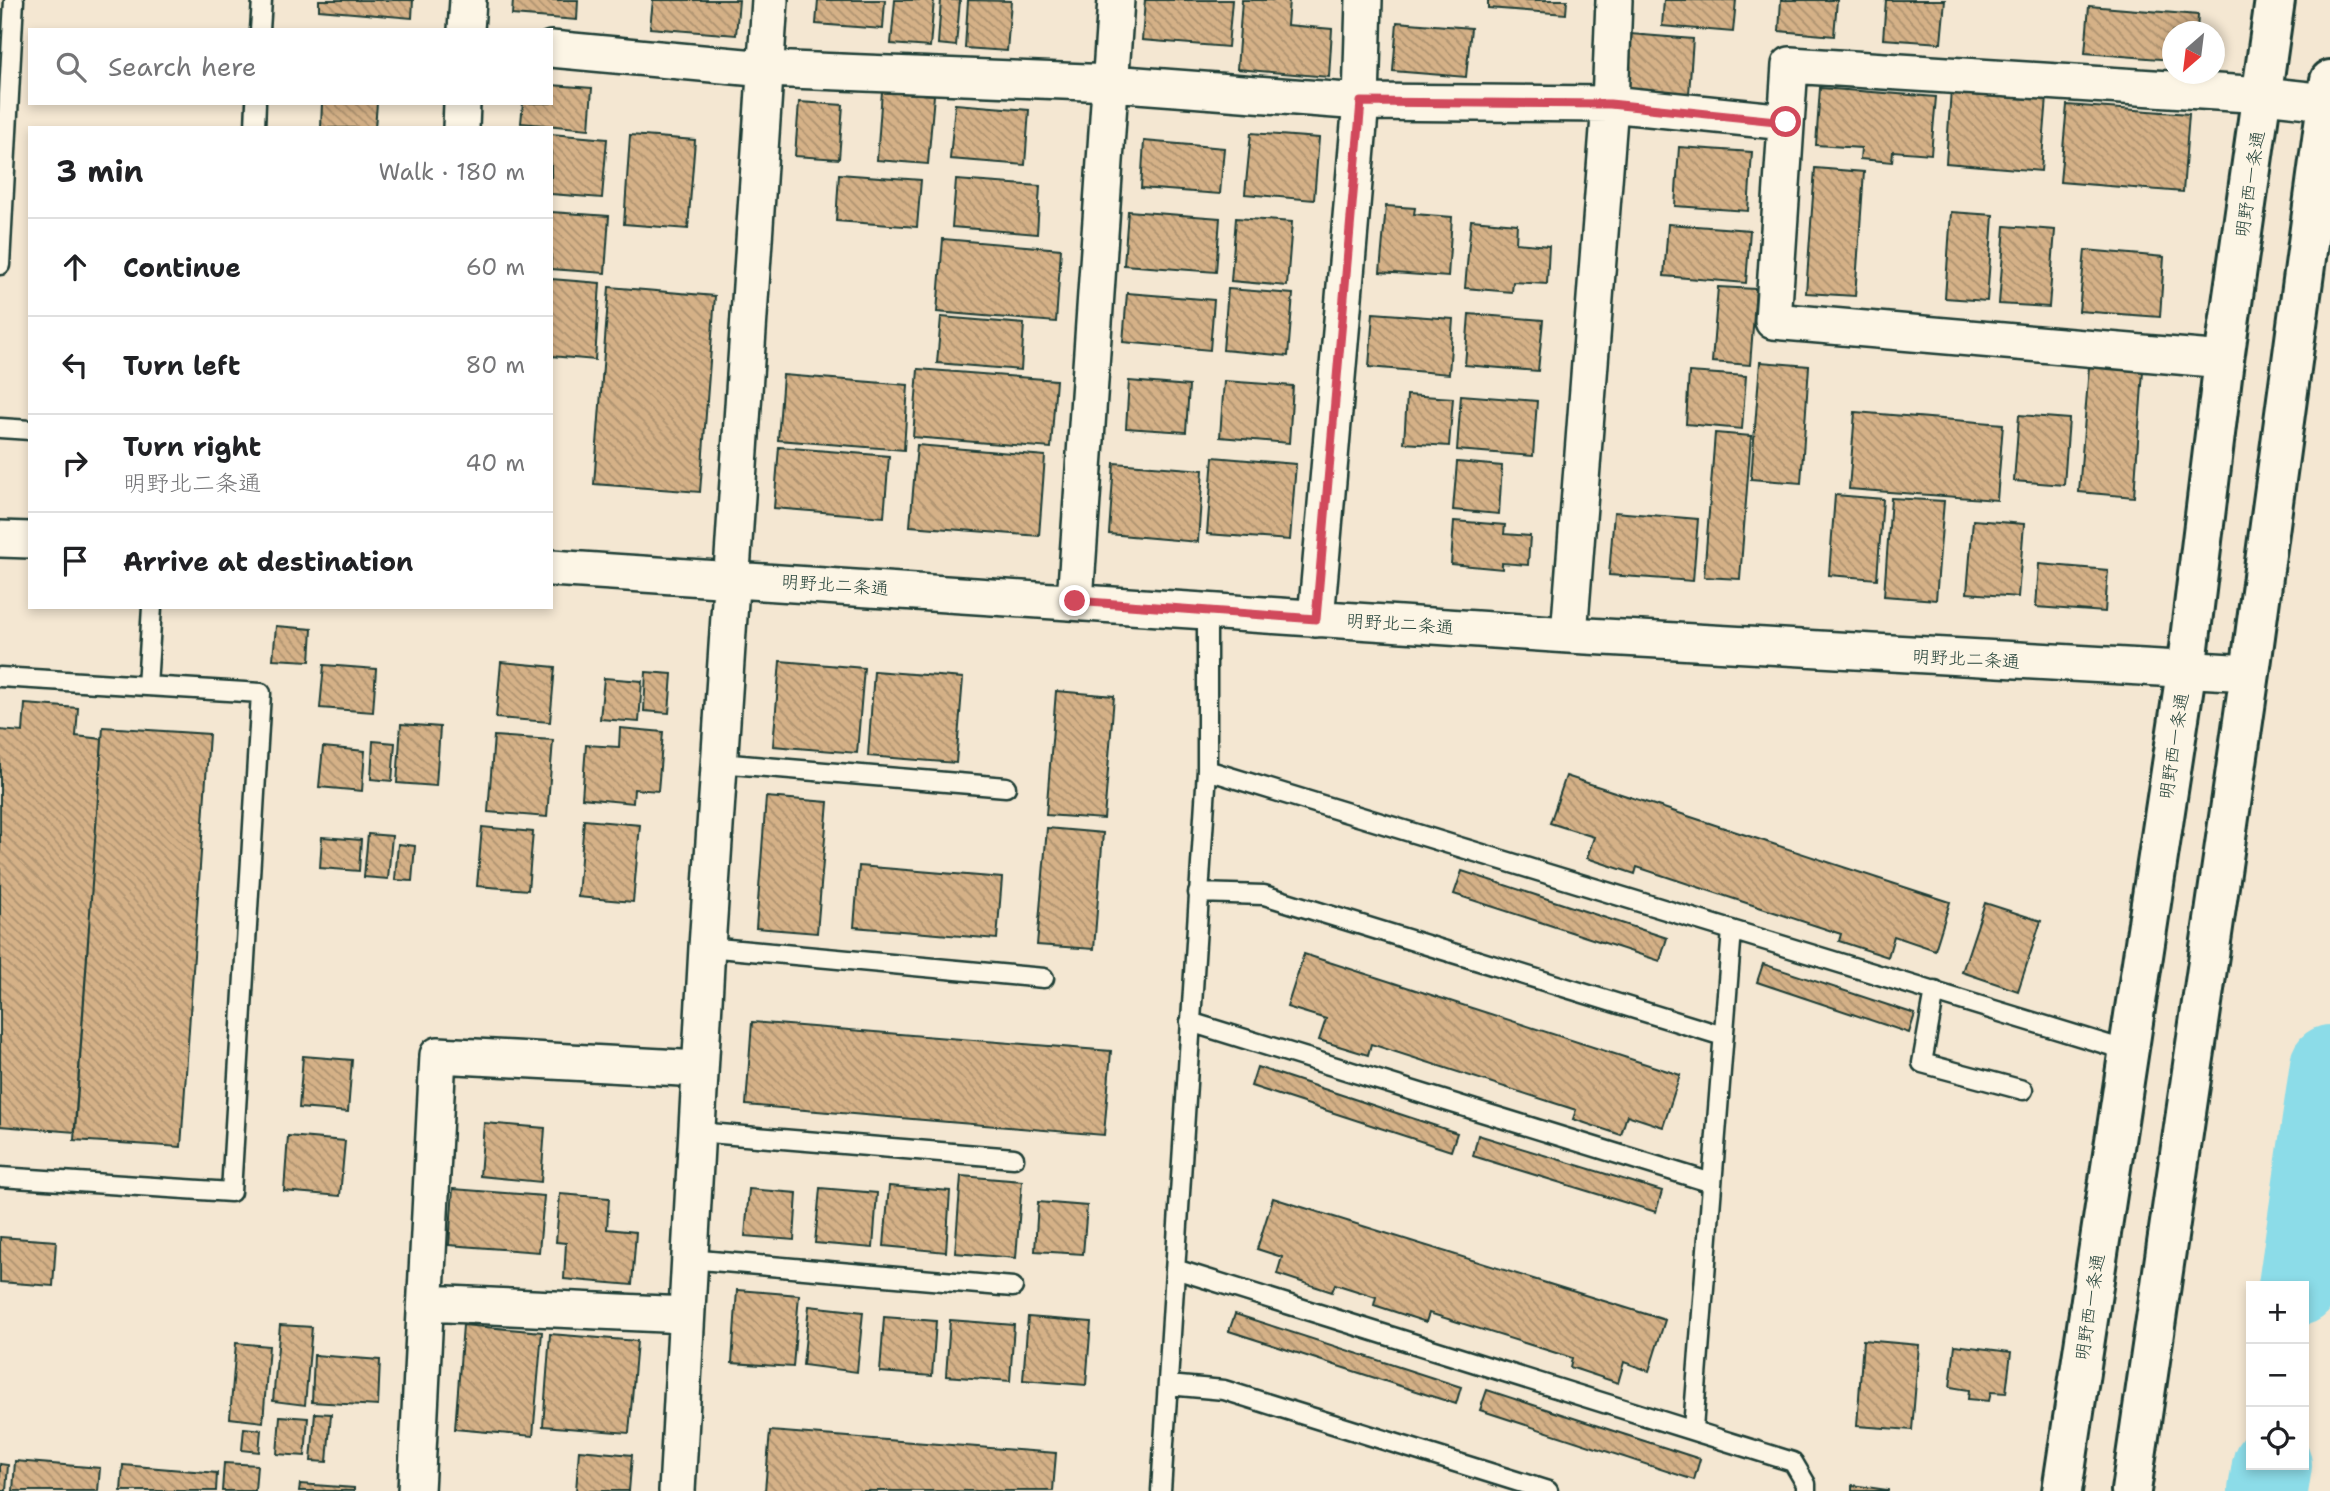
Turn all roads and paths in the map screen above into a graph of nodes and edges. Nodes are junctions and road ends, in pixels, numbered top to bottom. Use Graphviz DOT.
graph roads {
  1 [pos="14,0"];
  2 [pos="262,0"];
  3 [pos="468,0"];
  4 [pos="770,0"];
  5 [pos="1116,0"];
  6 [pos="1364,0"];
  7 [pos="1614,0"];
  8 [pos="2275,0"];
  9 [pos="260,28"];
  10 [pos="466,28"];
  11 [pos="553,48"];
  12 [pos="766,69"];
  13 [pos="1111,83"];
  14 [pos="2328,91"];
  15 [pos="2263,95"];
  16 [pos="1361,102"];
  17 [pos="1610,104"];
  18 [pos="256,105"];
  19 [pos="462,105"];
  20 [pos="1786,122"];
  21 [pos="254,126"];
  22 [pos="461,126"];
  23 [pos="0,265"];
  24 [pos="2224,360"];
  25 [pos="0,428"];
  26 [pos="28,430"];
  27 [pos="0,539"];
  28 [pos="28,540"];
  29 [pos="553,568"];
  30 [pos="732,578"];
  31 [pos="1075,601"];
  32 [pos="152,609"];
  33 [pos="1207,611"];
  34 [pos="1316,619"];
  35 [pos="1569,635"];
  36 [pos="2186,672"];
  37 [pos="2250,673"];
  38 [pos="0,677"];
  39 [pos="147,686"];
  40 [pos="719,764"];
  41 [pos="1207,770"];
  42 [pos="1006,787"];
  43 [pos="1198,893"];
  44 [pos="1732,930"];
  45 [pos="707,947"];
  46 [pos="1044,978"];
  47 [pos="1935,991"];
  48 [pos="1190,1022"];
  49 [pos="1723,1036"];
  50 [pos="2128,1051"];
  51 [pos="700,1069"];
  52 [pos="2024,1090"];
  53 [pos="696,1132"];
  54 [pos="1014,1158"];
  55 [pos="0,1177"];
  56 [pos="1712,1183"];
  57 [pos="689,1259"];
  58 [pos="1175,1269"];
  59 [pos="1013,1287"];
  60 [pos="426,1303"];
  61 [pos="686,1315"];
  62 [pos="1168,1385"];
  63 [pos="1693,1428"];
  64 [pos="416,1491"];
  65 [pos="677,1491"];
  66 [pos="1161,1491"];
  67 [pos="1548,1491"];
  68 [pos="1806,1491"];
  69 [pos="2062,1491"];
  70 [pos="2131,1491"];
  1 -- 23 [label="lane"];
  2 -- 9 [label="lane"];
  3 -- 10 [label="street"];
  4 -- 12 [label="street"];
  5 -- 13 [label="street"];
  6 -- 16 [label="street"];
  7 -- 17 [label="street"];
  8 -- 15 [label="street, 明野西一条通"];
  11 -- 12 [label="street"];
  12 -- 13 [label="street"];
  12 -- 30 [label="street"];
  13 -- 16 [label="street"];
  13 -- 31 [label="street"];
  14 -- 15 [label="street"];
  14 -- 37 [label="street"];
  15 -- 20 [label="street"];
  15 -- 24 [label="street, 明野西一条通"];
  16 -- 17 [label="street"];
  16 -- 34 [label="street"];
  17 -- 20 [label="street"];
  17 -- 35 [label="street"];
  18 -- 21 [label="lane"];
  19 -- 22 [label="street"];
  20 -- 24 [label="street"];
  24 -- 36 [label="street, 明野西一条通"];
  25 -- 26 [label="lane"];
  27 -- 28 [label="street"];
  29 -- 30 [label="street, 明野北二条通"];
  30 -- 31 [label="street, 明野北二条通"];
  30 -- 40 [label="street"];
  31 -- 33 [label="street, 明野北二条通"];
  32 -- 39 [label="lane"];
  33 -- 34 [label="street, 明野北二条通"];
  33 -- 41 [label="lane"];
  34 -- 35 [label="street, 明野北二条通"];
  35 -- 36 [label="street, 明野北二条通"];
  36 -- 37 [label="street, 明野北二条通"];
  36 -- 50 [label="street, 明野西一条通"];
  37 -- 70 [label="street"];
  38 -- 39 [label="lane"];
  39 -- 55 [label="lane"];
  40 -- 42 [label="lane"];
  40 -- 45 [label="street"];
  41 -- 43 [label="lane"];
  41 -- 44 [label="lane"];
  43 -- 48 [label="lane"];
  43 -- 49 [label="lane"];
  44 -- 47 [label="lane"];
  44 -- 49 [label="lane"];
  45 -- 46 [label="lane"];
  45 -- 51 [label="street"];
  47 -- 50 [label="lane"];
  47 -- 52 [label="lane"];
  48 -- 56 [label="lane"];
  48 -- 58 [label="lane"];
  49 -- 56 [label="lane"];
  50 -- 69 [label="street, 明野西一条通"];
  51 -- 53 [label="street"];
  51 -- 60 [label="street"];
  53 -- 54 [label="lane"];
  53 -- 57 [label="street"];
  56 -- 63 [label="lane"];
  57 -- 59 [label="lane"];
  57 -- 61 [label="street"];
  58 -- 62 [label="lane"];
  58 -- 63 [label="lane"];
  60 -- 61 [label="street"];
  60 -- 64 [label="street"];
  61 -- 65 [label="street"];
  62 -- 66 [label="lane"];
  62 -- 67 [label="lane"];
  63 -- 68 [label="lane"];
}
